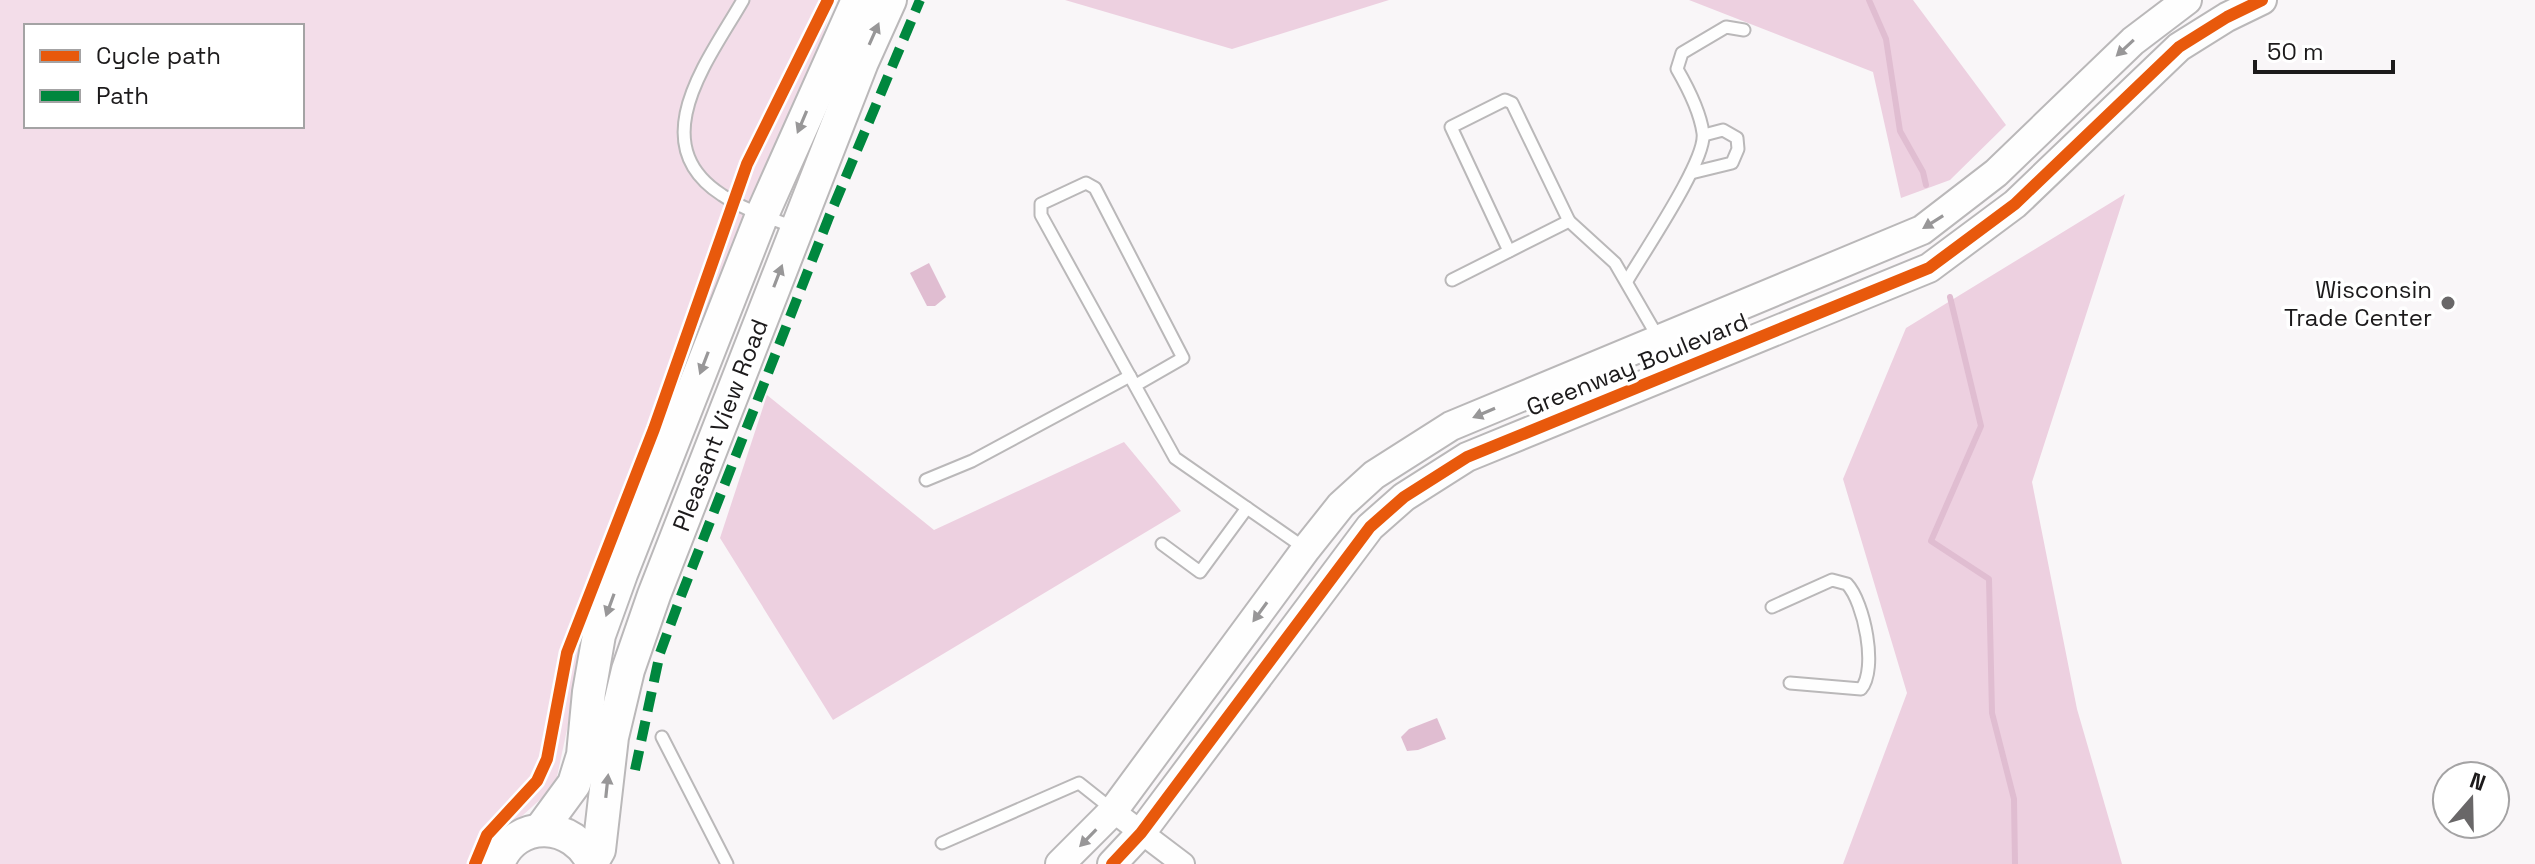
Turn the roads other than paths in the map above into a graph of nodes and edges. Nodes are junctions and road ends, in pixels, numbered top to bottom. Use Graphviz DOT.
graph roads {
  1 [pos="743,0"];
  2 [pos="858,0"];
  3 [pos="890,0"];
  4 [pos="2187,0"];
  5 [pos="2262,0"];
  6 [pos="1744,30"];
  7 [pos="1704,135"];
  8 [pos="1691,173"];
  9 [pos="762,215"];
  10 [pos="1569,221"];
  11 [pos="796,228"];
  12 [pos="1509,251"];
  13 [pos="1452,280"];
  14 [pos="1627,281"];
  15 [pos="1659,339"];
  16 [pos="1133,380"];
  17 [pos="926,480"];
  18 [pos="1247,508"];
  19 [pos="1162,544"];
  20 [pos="1306,549"];
  21 [pos="1772,607"];
  22 [pos="1790,683"];
  23 [pos="662,737"];
  24 [pos="1113,811"];
  25 [pos="541,829"];
  26 [pos="1141,833"];
  27 [pos="942,843"];
  28 [pos="592,863"];
  29 [pos="498,864"];
  30 [pos="727,864"];
  31 [pos="1060,864"];
  32 [pos="1112,864"];
  33 [pos="1183,864"];
  1 -- 9 [label="lane"];
  2 -- 9 [label="main road, Pleasant View Road, one-way"];
  11 -- 3 [label="main road, Pleasant View Road, one-way"];
  4 -- 15 [label="street, Greenway Boulevard, one-way"];
  5 -- 26 [label="street, Greenway Boulevard"];
  6 -- 7 [label="lane"];
  7 -- 8 [label="lane"];
  7 -- 8 [label="lane"];
  8 -- 14 [label="lane"];
  9 -- 11 [label="lane"];
  9 -- 25 [label="main road, Pleasant View Road, one-way"];
  10 -- 12 [label="lane"];
  10 -- 12 [label="lane"];
  10 -- 14 [label="lane"];
  28 -- 11 [label="main road, Pleasant View Road, one-way"];
  12 -- 13 [label="lane"];
  14 -- 15 [label="lane"];
  15 -- 20 [label="street, Greenway Boulevard, one-way"];
  16 -- 16 [label="lane"];
  16 -- 17 [label="lane"];
  16 -- 18 [label="lane"];
  18 -- 19 [label="lane"];
  18 -- 20 [label="lane"];
  20 -- 24 [label="street, Greenway Boulevard, one-way"];
  21 -- 22 [label="lane"];
  23 -- 30 [label="lane"];
  24 -- 26 [label="street"];
  24 -- 27 [label="lane"];
  24 -- 31 [label="street, Greenway Boulevard, one-way"];
  25 -- 28 [label="main road"];
  25 -- 29 [label="main road"];
  26 -- 32 [label="street, Greenway Boulevard"];
  26 -- 33 [label="street"];
}
